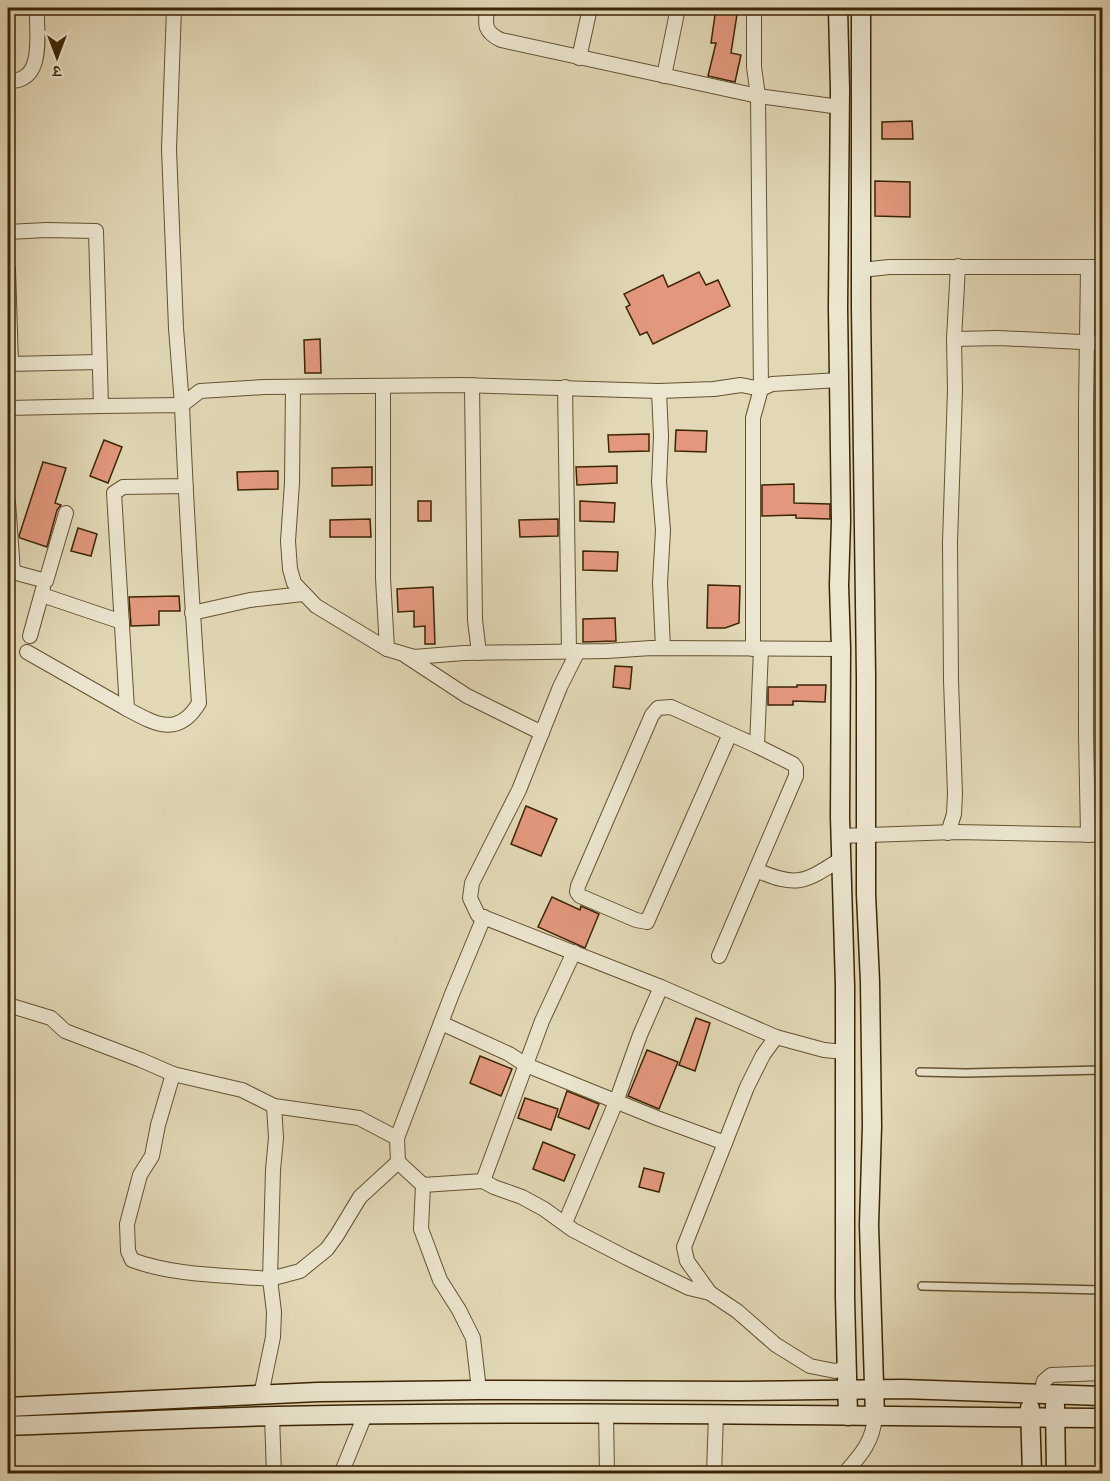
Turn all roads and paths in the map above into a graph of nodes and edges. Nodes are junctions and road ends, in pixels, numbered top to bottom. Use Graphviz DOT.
graph roads {
  1 [pos="37,8"];
  2 [pos="174,8"];
  3 [pos="487,8"];
  4 [pos="590,8"];
  5 [pos="678,8"];
  6 [pos="754,8"];
  7 [pos="838,8"];
  8 [pos="861,8"];
  9 [pos="579,58"];
  10 [pos="664,76"];
  11 [pos="8,81"];
  12 [pos="758,96"];
  13 [pos="840,107"];
  14 [pos="8,232"];
  15 [pos="958,267"];
  16 [pos="1102,267"];
  17 [pos="1088,268"];
  18 [pos="8,269"];
  19 [pos="862,270"];
  20 [pos="954,339"];
  21 [pos="1088,343"];
  22 [pos="1102,344"];
  23 [pos="99,362"];
  24 [pos="9,364"];
  25 [pos="839,380"];
  26 [pos="472,385"];
  27 [pos="293,387"];
  28 [pos="383,387"];
  29 [pos="565,387"];
  30 [pos="761,389"];
  31 [pos="659,392"];
  32 [pos="182,405"];
  33 [pos="101,406"];
  34 [pos="8,408"];
  35 [pos="186,486"];
  36 [pos="8,502"];
  37 [pos="66,513"];
  38 [pos="10,572"];
  39 [pos="46,581"];
  40 [pos="303,594"];
  41 [pos="42,595"];
  42 [pos="192,613"];
  43 [pos="122,622"];
  44 [pos="30,636"];
  45 [pos="663,648"];
  46 [pos="387,649"];
  47 [pos="757,649"];
  48 [pos="841,649"];
  49 [pos="573,651"];
  50 [pos="27,652"];
  51 [pos="478,653"];
  52 [pos="404,654"];
  53 [pos="127,709"];
  54 [pos="542,733"];
  55 [pos="730,734"];
  56 [pos="757,746"];
  57 [pos="948,833"];
  58 [pos="866,835"];
  59 [pos="1088,835"];
  60 [pos="1102,835"];
  61 [pos="840,836"];
  62 [pos="841,859"];
  63 [pos="756,870"];
  64 [pos="484,917"];
  65 [pos="574,952"];
  66 [pos="719,956"];
  67 [pos="662,987"];
  68 [pos="8,1005"];
  69 [pos="441,1023"];
  70 [pos="776,1037"];
  71 [pos="844,1052"];
  72 [pos="526,1065"];
  73 [pos="1102,1070"];
  74 [pos="920,1072"];
  75 [pos="173,1074"];
  76 [pos="616,1102"];
  77 [pos="274,1106"];
  78 [pos="398,1138"];
  79 [pos="725,1143"];
  80 [pos="398,1162"];
  81 [pos="483,1181"];
  82 [pos="423,1185"];
  83 [pos="565,1223"];
  84 [pos="270,1279"];
  85 [pos="922,1286"];
  86 [pos="1102,1290"];
  87 [pos="710,1293"];
  88 [pos="848,1368"];
  89 [pos="1102,1373"];
  90 [pos="849,1389"];
  91 [pos="874,1389"];
  92 [pos="479,1390"];
  93 [pos="1043,1391"];
  94 [pos="261,1395"];
  95 [pos="1102,1396"];
  96 [pos="8,1407"];
  97 [pos="606,1414"];
  98 [pos="716,1414"];
  99 [pos="365,1415"];
  100 [pos="272,1416"];
  101 [pos="848,1416"];
  102 [pos="874,1416"];
  103 [pos="1030,1418"];
  104 [pos="1055,1418"];
  105 [pos="1102,1418"];
  106 [pos="8,1426"];
  107 [pos="274,1473"];
  108 [pos="341,1473"];
  109 [pos="607,1473"];
  110 [pos="714,1473"];
  111 [pos="844,1473"];
  112 [pos="1032,1473"];
  113 [pos="1056,1473"];
  1 -- 11 [label="street"];
  2 -- 32 [label="street"];
  3 -- 9 [label="street"];
  4 -- 9 [label="street"];
  5 -- 10 [label="street"];
  6 -- 12 [label="street"];
  7 -- 13 [label="street"];
  8 -- 19 [label="street"];
  9 -- 10 [label="street"];
  10 -- 12 [label="street"];
  12 -- 13 [label="street"];
  12 -- 30 [label="street"];
  13 -- 25 [label="street"];
  14 -- 23 [label="street"];
  15 -- 17 [label="street"];
  15 -- 19 [label="street"];
  15 -- 20 [label="street"];
  16 -- 17 [label="street"];
  17 -- 21 [label="street"];
  18 -- 24 [label="street"];
  19 -- 58 [label="street"];
  20 -- 21 [label="street"];
  20 -- 57 [label="street"];
  21 -- 22 [label="street"];
  21 -- 59 [label="street"];
  23 -- 24 [label="street"];
  23 -- 33 [label="street"];
  25 -- 30 [label="street"];
  25 -- 48 [label="street"];
  26 -- 28 [label="street"];
  26 -- 29 [label="street"];
  26 -- 51 [label="street"];
  27 -- 28 [label="street"];
  27 -- 32 [label="street"];
  27 -- 40 [label="street"];
  28 -- 46 [label="street"];
  29 -- 31 [label="street"];
  29 -- 49 [label="street"];
  30 -- 31 [label="street"];
  30 -- 47 [label="street"];
  31 -- 45 [label="street"];
  32 -- 33 [label="street"];
  32 -- 35 [label="street"];
  33 -- 34 [label="street"];
  35 -- 42 [label="street"];
  35 -- 43 [label="street"];
  36 -- 38 [label="street"];
  37 -- 39 [label="street"];
  38 -- 39 [label="street"];
  39 -- 41 [label="street"];
  40 -- 42 [label="street"];
  40 -- 46 [label="street"];
  41 -- 43 [label="street"];
  41 -- 44 [label="street"];
  42 -- 53 [label="street"];
  43 -- 53 [label="street"];
  45 -- 47 [label="street"];
  45 -- 49 [label="street"];
  46 -- 52 [label="street"];
  47 -- 48 [label="street"];
  47 -- 56 [label="street"];
  48 -- 61 [label="street"];
  49 -- 51 [label="street"];
  49 -- 54 [label="street"];
  50 -- 53 [label="street"];
  51 -- 52 [label="street"];
  52 -- 54 [label="street"];
  54 -- 64 [label="street"];
  55 -- 55 [label="street"];
  55 -- 56 [label="street"];
  56 -- 63 [label="street"];
  57 -- 58 [label="street"];
  57 -- 59 [label="street"];
  58 -- 61 [label="street"];
  58 -- 91 [label="street"];
  59 -- 60 [label="street"];
  61 -- 62 [label="street"];
  62 -- 63 [label="street"];
  62 -- 71 [label="street"];
  63 -- 66 [label="street"];
  64 -- 65 [label="street"];
  64 -- 69 [label="street"];
  65 -- 67 [label="street"];
  65 -- 72 [label="street"];
  67 -- 70 [label="street"];
  67 -- 76 [label="street"];
  68 -- 75 [label="street"];
  69 -- 72 [label="street"];
  69 -- 78 [label="street"];
  70 -- 71 [label="street"];
  70 -- 79 [label="street"];
  71 -- 88 [label="street"];
  72 -- 76 [label="street"];
  72 -- 81 [label="street"];
  73 -- 74 [label="lane"];
  75 -- 77 [label="street"];
  75 -- 84 [label="street"];
  76 -- 79 [label="street"];
  76 -- 83 [label="street"];
  77 -- 78 [label="street"];
  77 -- 84 [label="street"];
  78 -- 80 [label="street"];
  79 -- 87 [label="street"];
  80 -- 82 [label="street"];
  80 -- 84 [label="street"];
  81 -- 82 [label="street"];
  81 -- 83 [label="street"];
  82 -- 92 [label="street"];
  83 -- 87 [label="street"];
  84 -- 94 [label="street"];
  85 -- 86 [label="lane"];
  87 -- 88 [label="street"];
  88 -- 90 [label="street"];
  89 -- 93 [label="street"];
  90 -- 91 [label="street"];
  90 -- 92 [label="street"];
  90 -- 101 [label="street"];
  91 -- 93 [label="street"];
  91 -- 102 [label="street"];
  92 -- 94 [label="street"];
  93 -- 95 [label="street"];
  93 -- 103 [label="street"];
  93 -- 104 [label="street"];
  94 -- 96 [label="street"];
  97 -- 98 [label="street"];
  97 -- 99 [label="street"];
  97 -- 109 [label="street"];
  98 -- 101 [label="street"];
  98 -- 110 [label="street"];
  99 -- 100 [label="street"];
  99 -- 108 [label="street"];
  100 -- 106 [label="street"];
  100 -- 107 [label="street"];
  101 -- 102 [label="street"];
  102 -- 103 [label="street"];
  102 -- 111 [label="street"];
  103 -- 104 [label="street"];
  103 -- 112 [label="street"];
  104 -- 105 [label="street"];
  104 -- 113 [label="street"];
}
